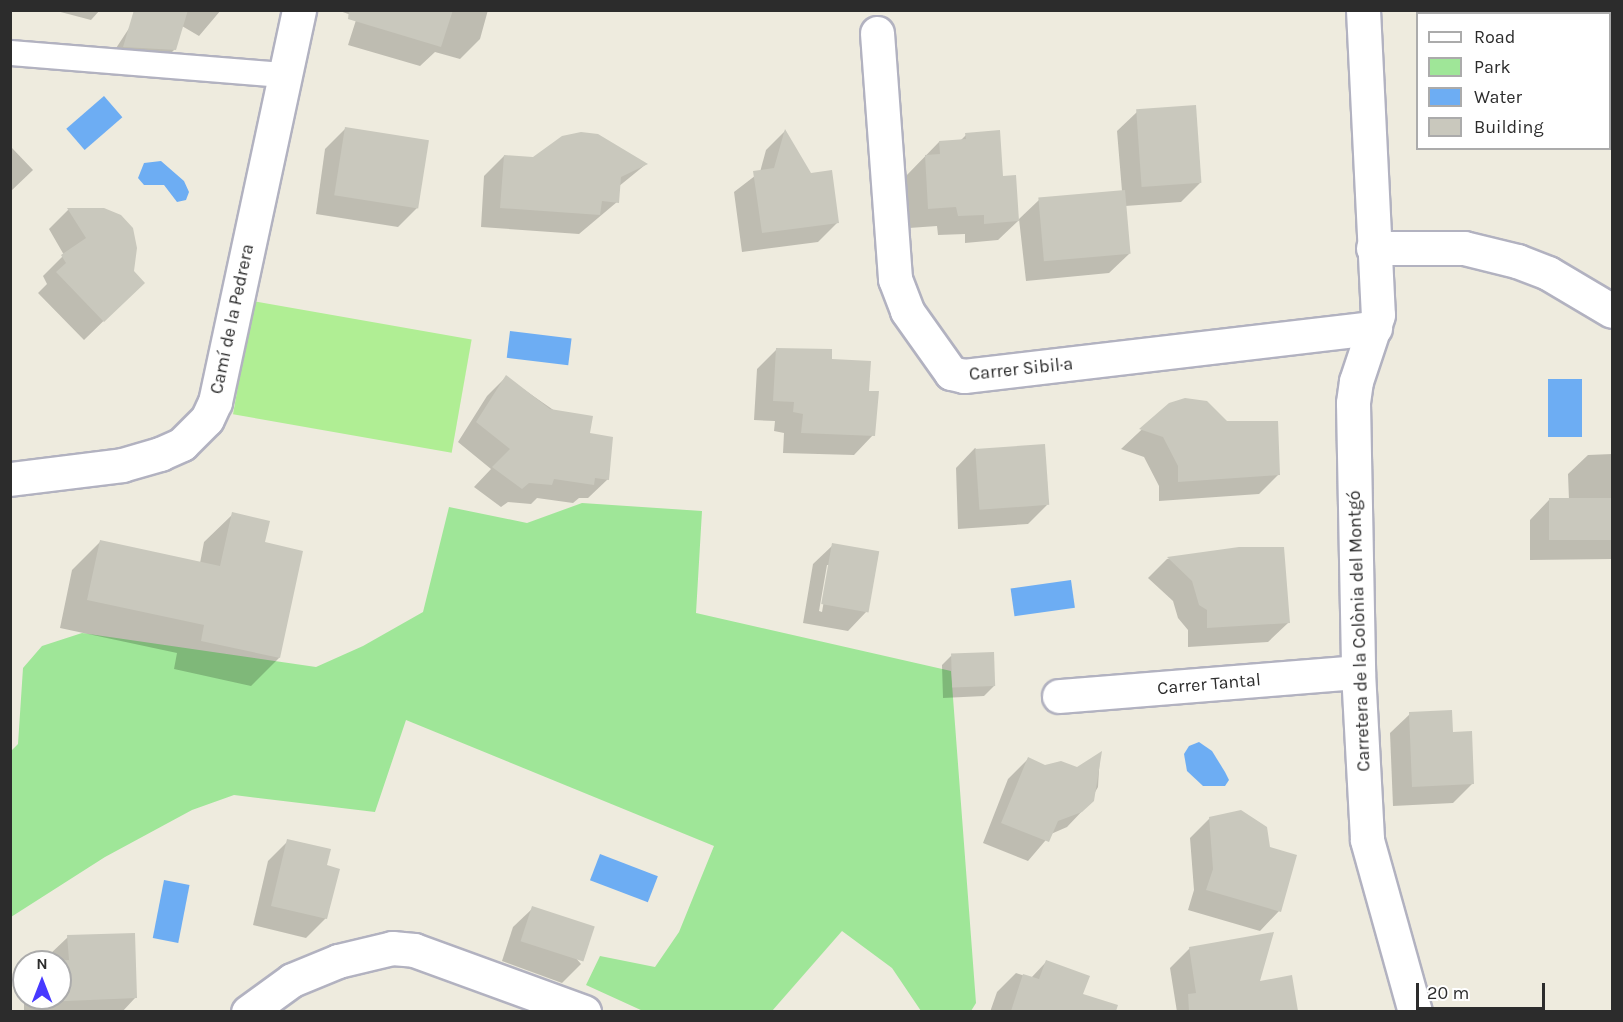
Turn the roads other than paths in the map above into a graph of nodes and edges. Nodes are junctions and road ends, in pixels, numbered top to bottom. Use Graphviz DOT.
graph roads {
  1 [pos="299,10"];
  2 [pos="1363,10"];
  3 [pos="877,33"];
  4 [pos="10,52"];
  5 [pos="283,75"];
  6 [pos="1374,248"];
  7 [pos="1612,311"];
  8 [pos="1375,328"];
  9 [pos="10,479"];
  10 [pos="1358,672"];
  11 [pos="1059,696"];
  12 [pos="248,1011"];
  13 [pos="584,1011"];
  14 [pos="1415,1011"];
  1 -- 5 [label="street, Camí de la Pedrera"];
  2 -- 6 [label="street, Carretera de la Colònia del Montgó"];
  3 -- 8 [label="street, Carrer Sibil·a"];
  4 -- 5 [label="lane"];
  5 -- 9 [label="street, Camí de la Pedrera"];
  6 -- 7 [label="street"];
  6 -- 8 [label="street, Carretera de la Colònia del Montgó"];
  8 -- 10 [label="street, Carretera de la Colònia del Montgó"];
  10 -- 11 [label="street, Carrer Tantal"];
  10 -- 14 [label="street, Carretera de la Colònia del Montgó"];
  12 -- 13 [label="street"];
}
